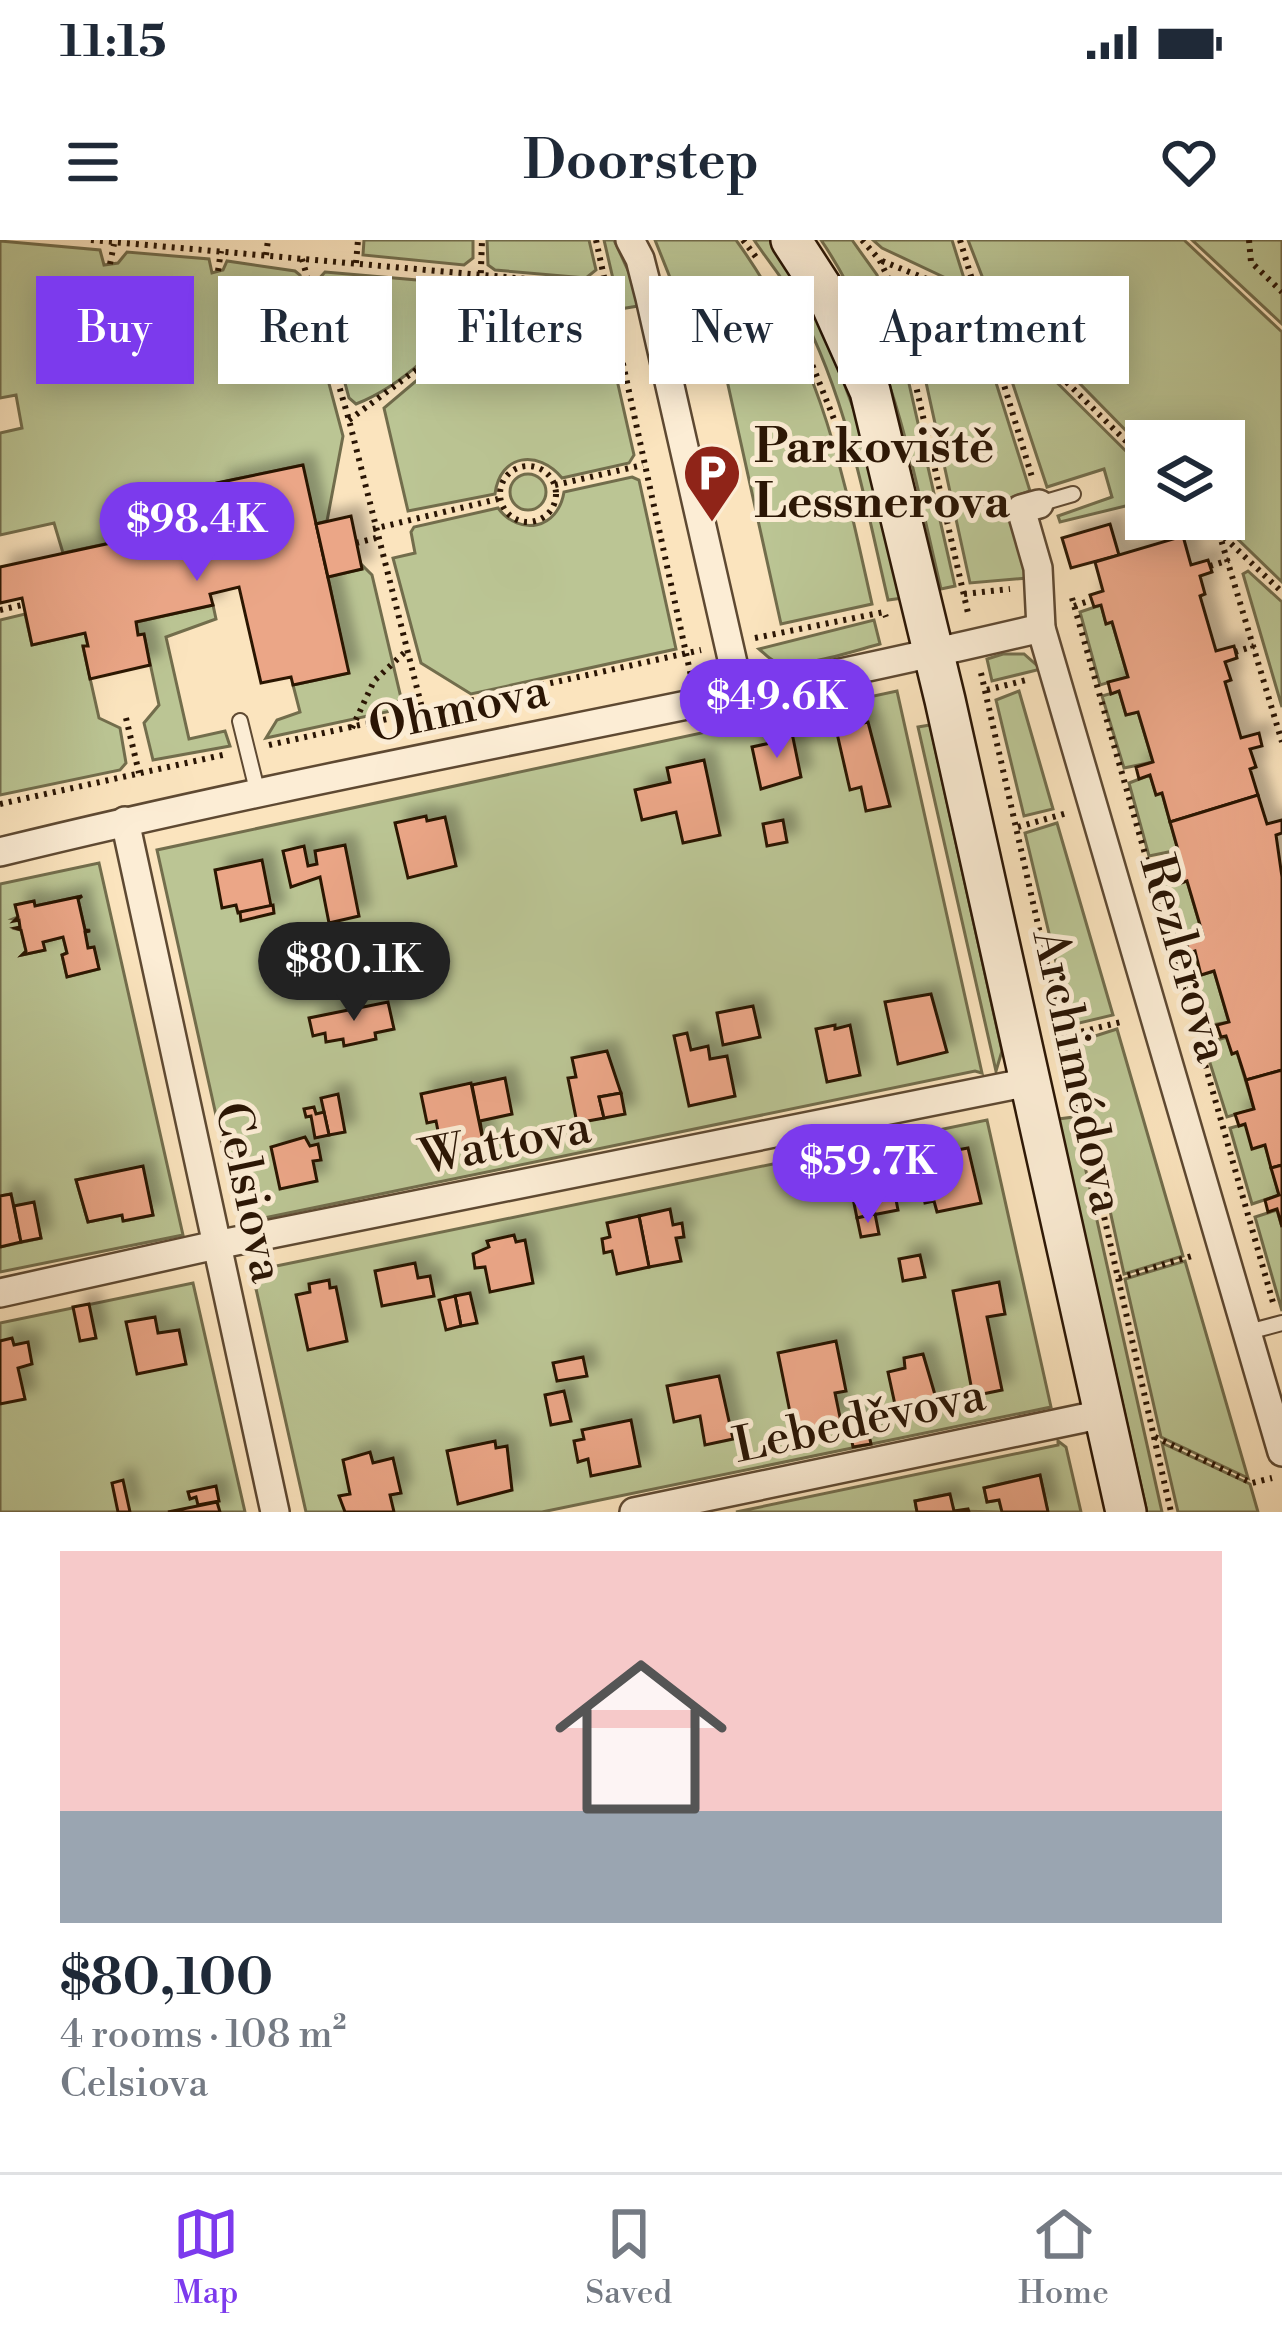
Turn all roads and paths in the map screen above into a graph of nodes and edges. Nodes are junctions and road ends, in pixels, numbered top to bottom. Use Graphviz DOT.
graph roads {
  1 [pos="91,240"];
  2 [pos="268,240"];
  3 [pos="358,240"];
  4 [pos="482,240"];
  5 [pos="596,240"];
  6 [pos="630,240"];
  7 [pos="791,240"];
  8 [pos="862,240"];
  9 [pos="960,240"];
  10 [pos="1249,240"];
  11 [pos="114,242"];
  12 [pos="177,244"];
  13 [pos="220,251"];
  14 [pos="266,255"];
  15 [pos="302,259"];
  16 [pos="879,260"];
  17 [pos="356,263"];
  18 [pos="110,264"];
  19 [pos="218,272"];
  20 [pos="480,274"];
  21 [pos="501,276"];
  22 [pos="604,276"];
  23 [pos="919,276"];
  24 [pos="971,276"];
  25 [pos="1280,288"];
  26 [pos="625,378"];
  27 [pos="1004,384"];
  28 [pos="1068,384"];
  29 [pos="349,420"];
  30 [pos="1125,440"];
  31 [pos="643,465"];
  32 [pos="555,485"];
  33 [pos="1073,494"];
  34 [pos="499,499"];
  35 [pos="1040,504"];
  36 [pos="375,534"];
  37 [pos="1222,540"];
  38 [pos="1226,540"];
  39 [pos="356,543"];
  40 [pos="1229,560"];
  41 [pos="1210,566"];
  42 [pos="1068,584"];
  43 [pos="1282,592"];
  44 [pos="1092,601"];
  45 [pos="22,605"];
  46 [pos="1074,605"];
  47 [pos="0,610"];
  48 [pos="1041,628"];
  49 [pos="730,643"];
  50 [pos="974,644"];
  51 [pos="1254,646"];
  52 [pos="406,651"];
  53 [pos="1235,652"];
  54 [pos="685,653"];
  55 [pos="915,657"];
  56 [pos="1090,664"];
  57 [pos="1055,673"];
  58 [pos="1109,688"];
  59 [pos="986,691"];
  60 [pos="1099,692"];
  61 [pos="740,694"];
  62 [pos="946,700"];
  63 [pos="698,704"];
  64 [pos="423,712"];
  65 [pos="126,718"];
  66 [pos="240,721"];
  67 [pos="352,728"];
  68 [pos="1282,742"];
  69 [pos="247,750"];
  70 [pos="139,773"];
  71 [pos="258,794"];
  72 [pos="0,803"];
  73 [pos="125,821"];
  74 [pos="0,852"];
  75 [pos="1029,1082"];
  76 [pos="1255,1238"];
  77 [pos="216,1245"];
  78 [pos="1223,1246"];
  79 [pos="1118,1278"];
  80 [pos="0,1293"];
  81 [pos="1281,1323"];
  82 [pos="1248,1332"];
  83 [pos="1103,1414"];
  84 [pos="1155,1437"];
  85 [pos="1282,1452"];
  86 [pos="1282,1475"];
  87 [pos="275,1512"];
  88 [pos="634,1512"];
  89 [pos="1126,1512"];
  90 [pos="1171,1512"];
  1 -- 11 [label="path"];
  2 -- 14 [label="path"];
  3 -- 17 [label="path"];
  4 -- 20 [label="path"];
  5 -- 22 [label="path"];
  6 -- 49 [label="street"];
  7 -- 55 [label="street, Archimédova"];
  8 -- 16 [label="path"];
  9 -- 24 [label="path"];
  10 -- 25 [label="path"];
  11 -- 12 [label="path"];
  11 -- 18 [label="path"];
  12 -- 13 [label="path"];
  13 -- 14 [label="path"];
  13 -- 19 [label="path"];
  14 -- 15 [label="path"];
  15 -- 17 [label="path"];
  15 -- 29 [label="path"];
  16 -- 23 [label="path"];
  16 -- 50 [label="path"];
  17 -- 20 [label="path"];
  20 -- 21 [label="path"];
  20 -- 29 [label="path"];
  26 -- 31 [label="path"];
  27 -- 35 [label="path"];
  28 -- 30 [label="path"];
  29 -- 36 [label="path"];
  31 -- 32 [label="path"];
  31 -- 54 [label="path"];
  32 -- 34 [label="path"];
  32 -- 34 [label="path"];
  33 -- 35 [label="lane"];
  34 -- 36 [label="path"];
  35 -- 48 [label="street, Rezlerova"];
  36 -- 39 [label="path"];
  36 -- 52 [label="path"];
  37 -- 40 [label="path"];
  38 -- 43 [label="path"];
  40 -- 41 [label="path"];
  40 -- 51 [label="path"];
  42 -- 46 [label="path"];
  44 -- 46 [label="path"];
  45 -- 47 [label="path"];
  46 -- 56 [label="path"];
  48 -- 50 [label="street"];
  48 -- 57 [label="street, Rezlerova"];
  49 -- 54 [label="path"];
  49 -- 55 [label="path"];
  49 -- 61 [label="street"];
  50 -- 55 [label="street"];
  50 -- 59 [label="path"];
  51 -- 53 [label="path"];
  51 -- 68 [label="path"];
  52 -- 64 [label="path"];
  52 -- 67 [label="path"];
  54 -- 63 [label="path"];
  54 -- 64 [label="path"];
  55 -- 61 [label="street, Ohmova"];
  55 -- 62 [label="street, Archimédova"];
  56 -- 57 [label="path"];
  56 -- 60 [label="path"];
  57 -- 59 [label="path"];
  57 -- 78 [label="street, Rezlerova"];
  58 -- 60 [label="path"];
  59 -- 62 [label="path"];
  59 -- 79 [label="path"];
  60 -- 76 [label="path"];
  61 -- 63 [label="street, Ohmova"];
  62 -- 75 [label="street, Archimédova"];
  63 -- 71 [label="street, Ohmova"];
  64 -- 67 [label="path"];
  65 -- 70 [label="path"];
  66 -- 69 [label="lane"];
  67 -- 69 [label="path"];
  69 -- 70 [label="path"];
  69 -- 71 [label="lane"];
  70 -- 72 [label="path"];
  71 -- 73 [label="street, Ohmova"];
  73 -- 74 [label="street, Ohmova"];
  73 -- 77 [label="street, Celsiova"];
  75 -- 77 [label="street, Wattova"];
  75 -- 83 [label="street, Archimédova"];
  76 -- 78 [label="path"];
  76 -- 81 [label="path"];
  77 -- 80 [label="street, Wattova"];
  77 -- 87 [label="street, Celsiova"];
  78 -- 79 [label="path"];
  78 -- 82 [label="street, Rezlerova"];
  79 -- 84 [label="path"];
  81 -- 82 [label="lane"];
  82 -- 85 [label="street, Rezlerova"];
  83 -- 88 [label="street, Lebeděvova"];
  83 -- 89 [label="street, Archimédova"];
  84 -- 86 [label="path"];
  84 -- 90 [label="path"];
}
